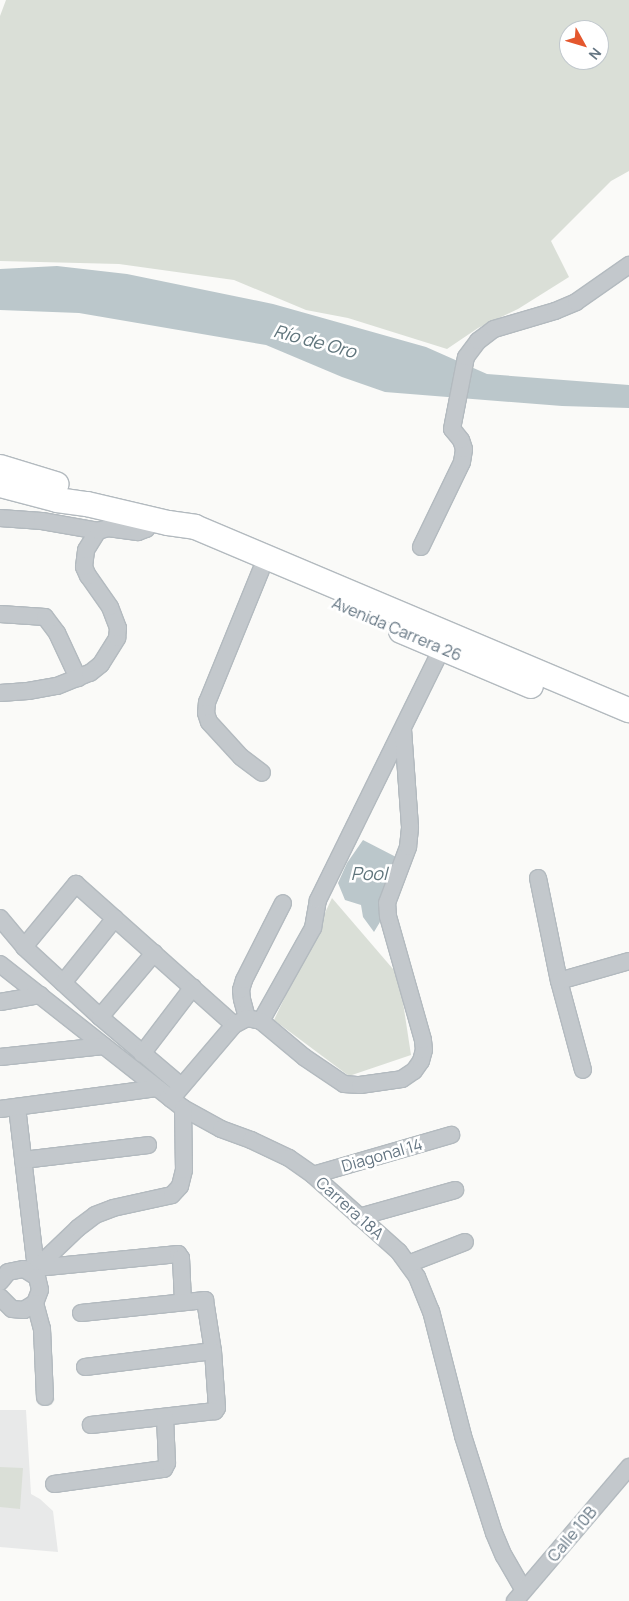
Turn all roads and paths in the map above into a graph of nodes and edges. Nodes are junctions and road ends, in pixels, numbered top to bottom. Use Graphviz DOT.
graph roads {
  1 [pos="629,264"];
  2 [pos="4,472"];
  3 [pos="0,518"];
  4 [pos="161,522"];
  5 [pos="98,531"];
  6 [pos="421,547"];
  7 [pos="261,570"];
  8 [pos="0,614"];
  9 [pos="442,648"];
  10 [pos="78,678"];
  11 [pos="0,693"];
  12 [pos="629,710"];
  13 [pos="629,727"];
  14 [pos="403,730"];
  15 [pos="262,773"];
  16 [pos="538,878"];
  17 [pos="283,903"];
  18 [pos="0,918"];
  19 [pos="115,918"];
  20 [pos="24,947"];
  21 [pos="154,953"];
  22 [pos="629,961"];
  23 [pos="0,964"];
  24 [pos="559,981"];
  25 [pos="63,983"];
  26 [pos="193,987"];
  27 [pos="40,996"];
  28 [pos="0,1002"];
  29 [pos="100,1017"];
  30 [pos="247,1021"];
  31 [pos="103,1046"];
  32 [pos="142,1054"];
  33 [pos="0,1057"];
  34 [pos="583,1070"];
  35 [pos="157,1088"];
  36 [pos="178,1098"];
  37 [pos="17,1107"];
  38 [pos="0,1109"];
  39 [pos="451,1136"];
  40 [pos="148,1145"];
  41 [pos="22,1160"];
  42 [pos="313,1175"];
  43 [pos="455,1190"];
  44 [pos="359,1217"];
  45 [pos="465,1242"];
  46 [pos="408,1264"];
  47 [pos="34,1270"];
  48 [pos="1,1279"];
  49 [pos="183,1302"];
  50 [pos="35,1303"];
  51 [pos="2,1306"];
  52 [pos="80,1313"];
  53 [pos="213,1351"];
  54 [pos="85,1368"];
  55 [pos="45,1397"];
  56 [pos="165,1417"];
  57 [pos="91,1425"];
  58 [pos="629,1467"];
  59 [pos="54,1484"];
  60 [pos="520,1595"];
  1 -- 6 [label="street"];
  2 -- 4 [label="main road, Avenida Carrera 26"];
  3 -- 5 [label="street"];
  4 -- 5 [label="street"];
  4 -- 7 [label="main road, Avenida Carrera 26"];
  4 -- 12 [label="main road, Avenida Carrera 26"];
  5 -- 10 [label="street"];
  7 -- 9 [label="main road, Avenida Carrera 26"];
  7 -- 15 [label="street"];
  8 -- 10 [label="street"];
  9 -- 13 [label="main road, Avenida Carrera 26"];
  9 -- 14 [label="street"];
  10 -- 11 [label="street"];
  14 -- 30 [label="street"];
  14 -- 30 [label="street"];
  16 -- 24 [label="street"];
  17 -- 30 [label="street"];
  18 -- 20 [label="street"];
  19 -- 20 [label="street"];
  19 -- 21 [label="street"];
  19 -- 25 [label="street"];
  20 -- 25 [label="street"];
  21 -- 26 [label="street"];
  21 -- 29 [label="street"];
  22 -- 24 [label="street"];
  23 -- 27 [label="street, Carrera 18A"];
  24 -- 34 [label="street"];
  25 -- 29 [label="street"];
  26 -- 30 [label="street"];
  26 -- 32 [label="street"];
  27 -- 28 [label="street"];
  27 -- 31 [label="street, Carrera 18A"];
  29 -- 32 [label="street"];
  30 -- 36 [label="street"];
  31 -- 33 [label="street"];
  31 -- 35 [label="street, Carrera 18A"];
  32 -- 36 [label="street"];
  35 -- 36 [label="street, Carrera 18A"];
  35 -- 37 [label="street"];
  36 -- 42 [label="street, Carrera 18A"];
  36 -- 47 [label="street"];
  37 -- 38 [label="street"];
  37 -- 41 [label="street"];
  39 -- 42 [label="street, Diagonal 14"];
  40 -- 41 [label="street"];
  41 -- 47 [label="street"];
  42 -- 44 [label="street, Carrera 18A"];
  43 -- 44 [label="street"];
  44 -- 46 [label="street, Carrera 18A"];
  45 -- 46 [label="street"];
  46 -- 60 [label="street, Carrera 18A"];
  47 -- 48 [label="street"];
  47 -- 49 [label="street"];
  47 -- 50 [label="street"];
  49 -- 52 [label="street"];
  49 -- 53 [label="street"];
  50 -- 51 [label="street"];
  50 -- 55 [label="street"];
  53 -- 54 [label="street"];
  53 -- 56 [label="street"];
  56 -- 57 [label="street"];
  56 -- 59 [label="street"];
  58 -- 60 [label="street, Calle 10B"];
}
